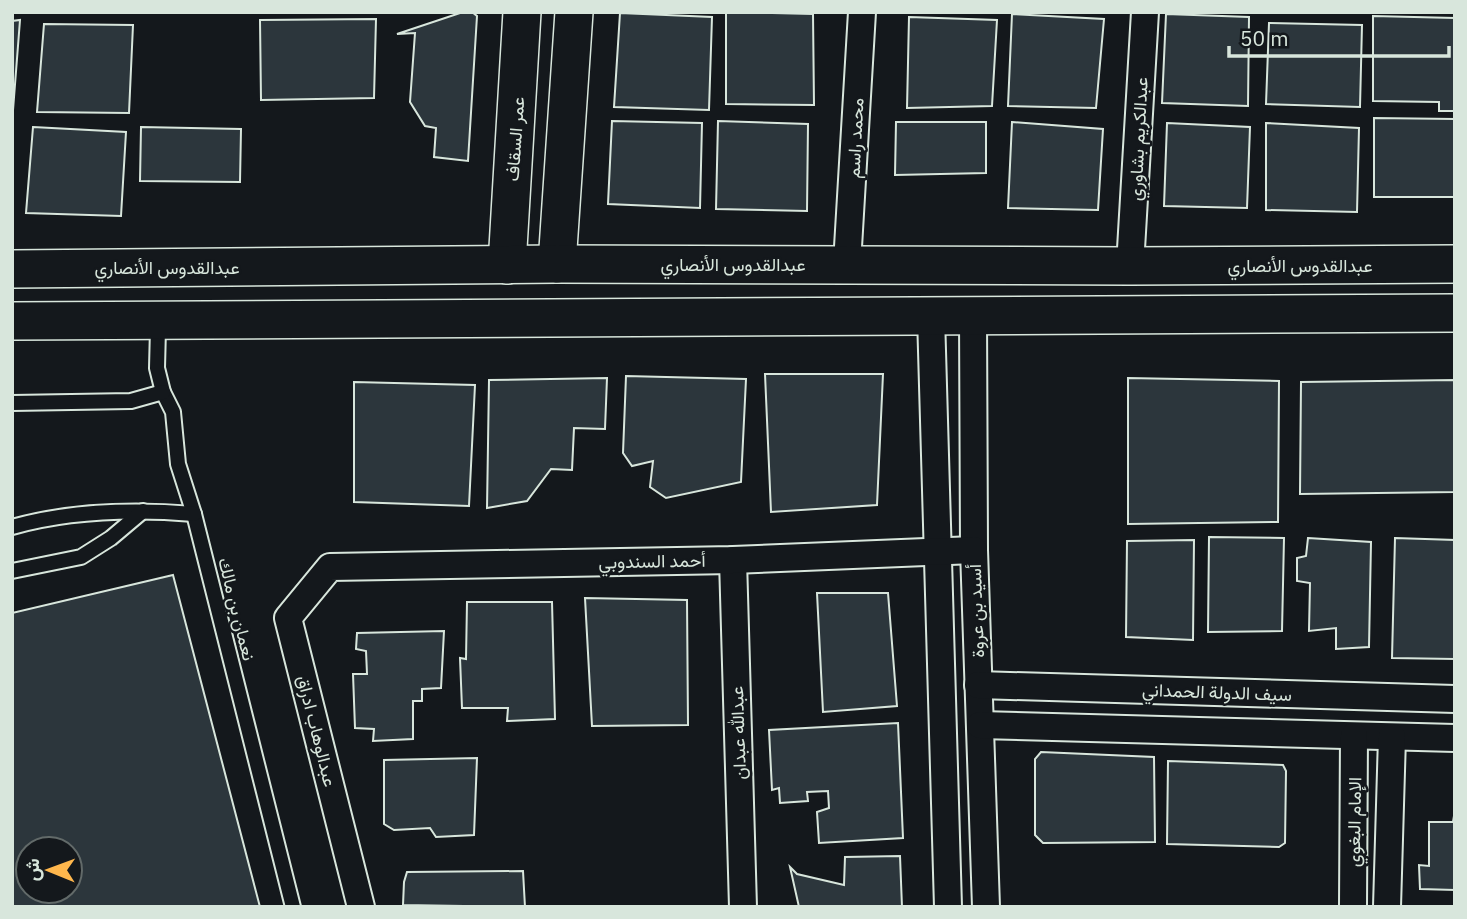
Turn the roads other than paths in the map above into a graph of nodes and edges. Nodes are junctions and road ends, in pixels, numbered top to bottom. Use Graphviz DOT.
graph roads {
  1 [pos="522,12"];
  2 [pos="574,12"];
  3 [pos="862,12"];
  4 [pos="1145,12"];
  5 [pos="556,264"];
  6 [pos="847,264"];
  7 [pos="1455,264"];
  8 [pos="507,265"];
  9 [pos="1130,266"];
  10 [pos="12,269"];
  11 [pos="1455,313"];
  12 [pos="973,315"];
  13 [pos="931,316"];
  14 [pos="155,320"];
  15 [pos="12,321"];
  16 [pos="163,393"];
  17 [pos="12,403"];
  18 [pos="143,511"];
  19 [pos="194,514"];
  20 [pos="12,527"];
  21 [pos="974,550"];
  22 [pos="938,553"];
  23 [pos="733,560"];
  24 [pos="330,567"];
  25 [pos="12,570"];
  26 [pos="978,685"];
  27 [pos="1455,699"];
  28 [pos="979,725"];
  29 [pos="1354,736"];
  30 [pos="1392,737"];
  31 [pos="1455,738"];
  32 [pos="293,907"];
  33 [pos="361,907"];
  34 [pos="743,907"];
  35 [pos="948,907"];
  36 [pos="986,907"];
  37 [pos="1353,907"];
  38 [pos="1387,907"];
  1 -- 8 [label="street, عمر السقاف"];
  2 -- 5 [label="street"];
  3 -- 6 [label="street, محمد راسم"];
  4 -- 9 [label="street, عبدالكريم بشاوري"];
  5 -- 6 [label="street, عبدالقدوس الأنصاري"];
  5 -- 8 [label="street, عبدالقدوس الأنصاري"];
  6 -- 9 [label="street, عبدالقدوس الأنصاري"];
  7 -- 9 [label="street, عبدالقدوس الأنصاري"];
  8 -- 10 [label="street, عبدالقدوس الأنصاري"];
  11 -- 12 [label="street"];
  12 -- 13 [label="street"];
  12 -- 21 [label="street, أسيد بن عروة"];
  13 -- 14 [label="street"];
  13 -- 22 [label="street, أسيد بن عروة"];
  14 -- 15 [label="street"];
  14 -- 16 [label="lane, نعمان بن مالك"];
  16 -- 17 [label="lane"];
  16 -- 19 [label="lane, نعمان بن مالك"];
  18 -- 19 [label="lane"];
  18 -- 20 [label="lane"];
  18 -- 25 [label="lane"];
  19 -- 32 [label="lane, نعمان بن مالك"];
  21 -- 22 [label="street, أحمد السندوبي"];
  21 -- 26 [label="street, أسيد بن عروة"];
  22 -- 23 [label="street, أحمد السندوبي"];
  22 -- 35 [label="street, أسيد بن عروة"];
  23 -- 24 [label="street, أحمد السندوبي"];
  23 -- 34 [label="street, عبدالله عبدان"];
  24 -- 33 [label="street, عبدالوهاب ادراق"];
  26 -- 27 [label="street, سيف الدولة الحمداني"];
  26 -- 28 [label="street, أسيد بن عروة"];
  28 -- 29 [label="street"];
  28 -- 36 [label="street, أسيد بن عروة"];
  29 -- 30 [label="street"];
  29 -- 37 [label="street, الإمام البغوي"];
  30 -- 31 [label="street"];
  30 -- 38 [label="street, الإمام البغوي"];
}
